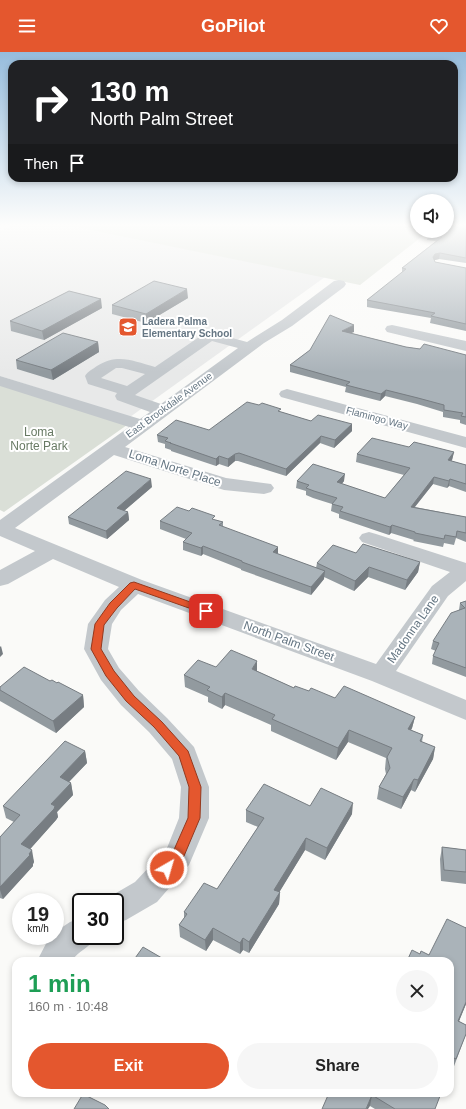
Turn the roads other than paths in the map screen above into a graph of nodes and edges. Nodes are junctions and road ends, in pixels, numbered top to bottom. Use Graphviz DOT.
graph roads {
  1 [pos="339,284"];
  2 [pos="392,329"];
  3 [pos="466,346"];
  4 [pos="249,347"];
  5 [pos="157,372"];
  6 [pos="0,381"];
  7 [pos="129,392"];
  8 [pos="287,394"];
  9 [pos="161,410"];
  10 [pos="141,425"];
  11 [pos="466,443"];
  12 [pos="110,448"];
  13 [pos="264,488"];
  14 [pos="0,529"];
  15 [pos="369,538"];
  16 [pos="53,551"];
  17 [pos="466,570"];
  18 [pos="0,579"];
  19 [pos="134,585"];
  20 [pos="381,675"];
  21 [pos="466,710"];
  22 [pos="124,905"];
  23 [pos="72,939"];
  24 [pos="56,957"];
  1 -- 4 [label="street, East Brookdale Avenue"];
  2 -- 3 [label="street"];
  4 -- 5 [label="street"];
  4 -- 9 [label="street, East Brookdale Avenue"];
  5 -- 7 [label="street"];
  5 -- 7 [label="street"];
  6 -- 10 [label="street"];
  7 -- 9 [label="street"];
  8 -- 11 [label="street, Flamingo Way"];
  9 -- 10 [label="street, East Brookdale Avenue"];
  10 -- 12 [label="street, East Brookdale Avenue"];
  12 -- 13 [label="street, Loma Norte Place"];
  12 -- 14 [label="street, East Brookdale Avenue"];
  14 -- 16 [label="street, North Palm Street"];
  15 -- 17 [label="street"];
  16 -- 18 [label="street"];
  16 -- 19 [label="street, North Palm Street"];
  17 -- 20 [label="street, Madonna Lane"];
  19 -- 20 [label="street, North Palm Street"];
  19 -- 22 [label="street"];
  20 -- 21 [label="street, North Palm Street"];
  23 -- 24 [label="street"];
}
